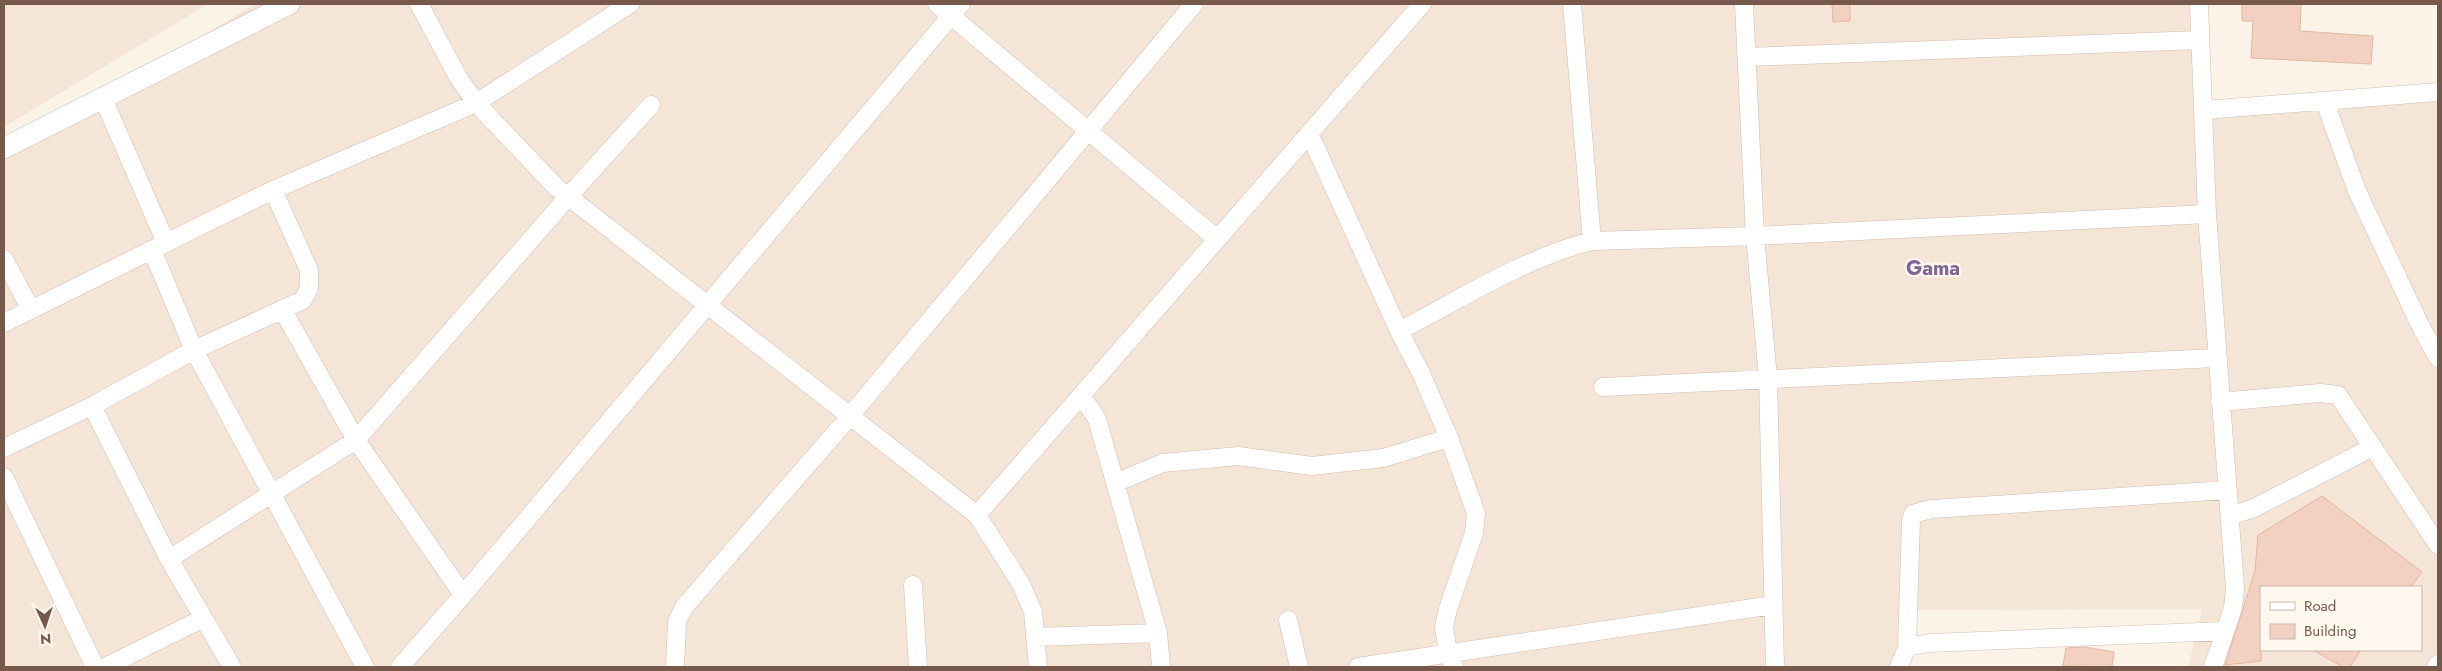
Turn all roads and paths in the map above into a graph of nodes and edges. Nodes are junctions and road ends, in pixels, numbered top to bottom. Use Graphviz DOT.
graph roads {
  1 [pos="289,4"];
  2 [pos="419,4"];
  3 [pos="630,4"];
  4 [pos="937,4"];
  5 [pos="1194,4"];
  6 [pos="1422,4"];
  7 [pos="1572,4"];
  8 [pos="1744,4"];
  9 [pos="2199,4"];
  10 [pos="956,9"];
  11 [pos="2200,40"];
  12 [pos="1748,57"];
  13 [pos="2438,92"];
  14 [pos="103,98"];
  15 [pos="2325,102"];
  16 [pos="476,103"];
  17 [pos="651,106"];
  18 [pos="2204,110"];
  19 [pos="1088,130"];
  20 [pos="1308,133"];
  21 [pos="4,148"];
  22 [pos="273,190"];
  23 [pos="568,196"];
  24 [pos="2207,214"];
  25 [pos="1755,236"];
  26 [pos="1217,239"];
  27 [pos="1592,241"];
  28 [pos="159,246"];
  29 [pos="4,259"];
  30 [pos="707,305"];
  31 [pos="30,308"];
  32 [pos="282,309"];
  33 [pos="4,322"];
  34 [pos="1399,331"];
  35 [pos="194,350"];
  36 [pos="2216,358"];
  37 [pos="2438,358"];
  38 [pos="1768,378"];
  39 [pos="1603,387"];
  40 [pos="1081,395"];
  41 [pos="2220,402"];
  42 [pos="92,406"];
  43 [pos="850,416"];
  44 [pos="1449,438"];
  45 [pos="356,440"];
  46 [pos="2373,446"];
  47 [pos="4,448"];
  48 [pos="4,477"];
  49 [pos="1115,483"];
  50 [pos="2228,490"];
  51 [pos="271,494"];
  52 [pos="977,515"];
  53 [pos="2230,516"];
  54 [pos="2438,545"];
  55 [pos="169,559"];
  56 [pos="913,585"];
  57 [pos="463,595"];
  58 [pos="1774,605"];
  59 [pos="202,620"];
  60 [pos="1288,620"];
  61 [pos="2225,631"];
  62 [pos="1158,633"];
  63 [pos="1035,636"];
  64 [pos="1907,647"];
  65 [pos="1451,660"];
  66 [pos="95,667"];
  67 [pos="105,667"];
  68 [pos="232,667"];
  69 [pos="364,667"];
  70 [pos="400,667"];
  71 [pos="675,667"];
  72 [pos="918,667"];
  73 [pos="1038,667"];
  74 [pos="1161,667"];
  75 [pos="1299,667"];
  76 [pos="1358,667"];
  77 [pos="1775,667"];
  78 [pos="1899,667"];
  79 [pos="2213,667"];
  1 -- 14 [label="street"];
  2 -- 16 [label="street"];
  3 -- 16 [label="street"];
  4 -- 10 [label="street"];
  5 -- 19 [label="street"];
  6 -- 20 [label="street"];
  7 -- 27 [label="street"];
  8 -- 12 [label="street"];
  9 -- 11 [label="street"];
  10 -- 19 [label="street"];
  10 -- 30 [label="street"];
  11 -- 12 [label="street"];
  11 -- 18 [label="street"];
  12 -- 25 [label="street"];
  13 -- 15 [label="street"];
  14 -- 21 [label="street"];
  14 -- 28 [label="street"];
  15 -- 18 [label="street"];
  15 -- 37 [label="street"];
  16 -- 22 [label="street"];
  16 -- 23 [label="street"];
  17 -- 23 [label="street"];
  18 -- 24 [label="street"];
  19 -- 26 [label="street"];
  19 -- 43 [label="street"];
  20 -- 26 [label="street"];
  20 -- 34 [label="street"];
  22 -- 28 [label="street"];
  22 -- 32 [label="street"];
  23 -- 30 [label="street"];
  23 -- 45 [label="street"];
  24 -- 25 [label="street"];
  24 -- 36 [label="street"];
  25 -- 27 [label="street"];
  25 -- 38 [label="street"];
  26 -- 40 [label="street"];
  27 -- 34 [label="street"];
  28 -- 31 [label="street"];
  28 -- 35 [label="street"];
  29 -- 31 [label="street"];
  30 -- 43 [label="street"];
  30 -- 57 [label="street"];
  31 -- 33 [label="street"];
  32 -- 35 [label="street"];
  32 -- 45 [label="street"];
  34 -- 44 [label="street"];
  35 -- 42 [label="street"];
  35 -- 51 [label="street"];
  36 -- 38 [label="street"];
  36 -- 41 [label="street"];
  38 -- 39 [label="street"];
  38 -- 58 [label="street"];
  40 -- 49 [label="street"];
  40 -- 52 [label="street"];
  41 -- 46 [label="street"];
  41 -- 50 [label="street"];
  42 -- 47 [label="street"];
  42 -- 55 [label="street"];
  43 -- 52 [label="street"];
  43 -- 71 [label="street"];
  44 -- 49 [label="street"];
  44 -- 65 [label="street"];
  45 -- 51 [label="street"];
  45 -- 57 [label="street"];
  46 -- 53 [label="street"];
  46 -- 54 [label="street"];
  48 -- 66 [label="street"];
  49 -- 62 [label="street"];
  50 -- 53 [label="street"];
  50 -- 64 [label="street"];
  51 -- 55 [label="street"];
  51 -- 69 [label="street"];
  52 -- 63 [label="street"];
  53 -- 61 [label="street"];
  55 -- 59 [label="street"];
  56 -- 72 [label="street"];
  57 -- 70 [label="street"];
  58 -- 65 [label="street"];
  58 -- 77 [label="street"];
  59 -- 67 [label="street"];
  59 -- 68 [label="street"];
  60 -- 75 [label="street"];
  61 -- 64 [label="street"];
  61 -- 79 [label="street"];
  62 -- 63 [label="street"];
  62 -- 74 [label="street"];
  63 -- 73 [label="street"];
  64 -- 78 [label="street"];
  65 -- 76 [label="street"];
}
